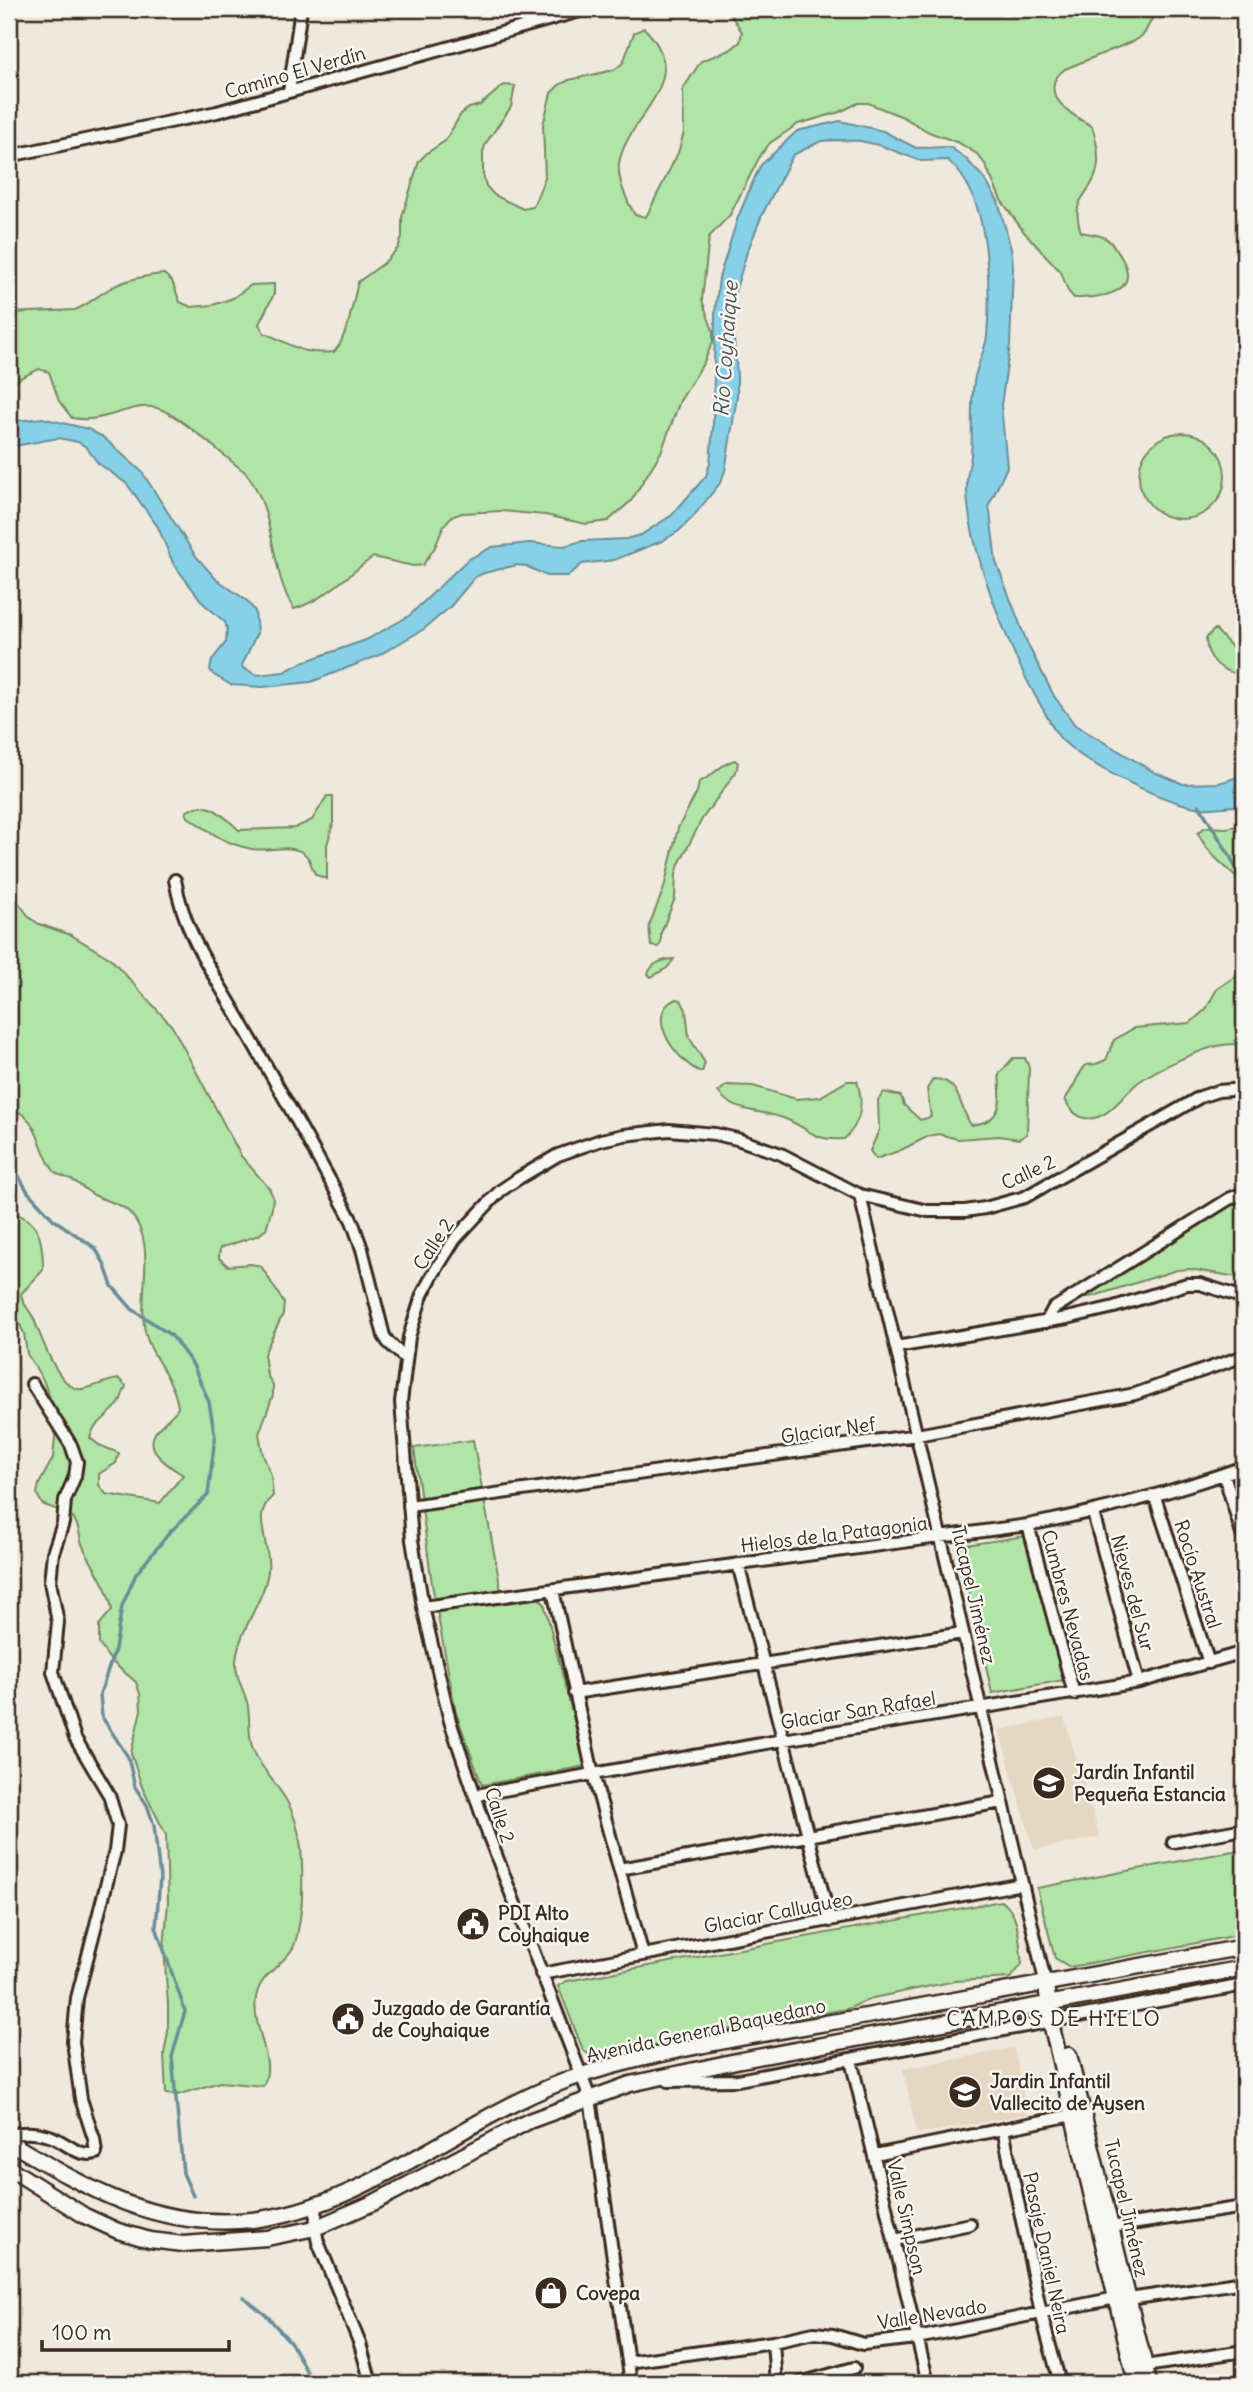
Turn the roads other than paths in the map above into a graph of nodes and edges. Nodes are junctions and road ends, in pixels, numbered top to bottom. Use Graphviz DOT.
graph roads {
  1 [pos="301,9"];
  2 [pos="587,9"];
  3 [pos="289,92"];
  4 [pos="9,156"];
  5 [pos="175,880"];
  6 [pos="1244,1089"];
  7 [pos="1244,1193"];
  8 [pos="860,1195"];
  9 [pos="1244,1298"];
  10 [pos="1046,1322"];
  11 [pos="896,1347"];
  12 [pos="1244,1356"];
  13 [pos="405,1358"];
  14 [pos="32,1384"];
  15 [pos="917,1435"];
  16 [pos="1244,1467"];
  17 [pos="1224,1474"];
  18 [pos="1155,1497"];
  19 [pos="409,1506"];
  20 [pos="1093,1513"];
  21 [pos="1028,1525"];
  22 [pos="941,1538"];
  23 [pos="1244,1541"];
  24 [pos="738,1564"];
  25 [pos="552,1590"];
  26 [pos="423,1607"];
  27 [pos="963,1633"];
  28 [pos="1244,1652"];
  29 [pos="764,1663"];
  30 [pos="1209,1663"];
  31 [pos="1139,1682"];
  32 [pos="574,1693"];
  33 [pos="1074,1694"];
  34 [pos="981,1707"];
  35 [pos="783,1740"];
  36 [pos="593,1774"];
  37 [pos="476,1795"];
  38 [pos="1002,1802"];
  39 [pos="1244,1829"];
  40 [pos="808,1836"];
  41 [pos="1173,1842"];
  42 [pos="619,1869"];
  43 [pos="1022,1884"];
  44 [pos="830,1921"];
  45 [pos="1244,1947"];
  46 [pos="643,1955"];
  47 [pos="1244,1968"];
  48 [pos="541,1974"];
  49 [pos="1046,1984"];
  50 [pos="1244,1985"];
  51 [pos="1050,2004"];
  52 [pos="1055,2022"];
  53 [pos="851,2060"];
  54 [pos="583,2075"];
  55 [pos="630,2084"];
  56 [pos="590,2098"];
  57 [pos="1079,2114"];
  58 [pos="1003,2129"];
  59 [pos="9,2135"];
  60 [pos="9,2143"];
  61 [pos="875,2155"];
  62 [pos="9,2168"];
  63 [pos="317,2205"];
  64 [pos="1244,2207"];
  65 [pos="970,2224"];
  66 [pos="1111,2227"];
  67 [pos="315,2228"];
  68 [pos="895,2241"];
  69 [pos="1244,2282"];
  70 [pos="1122,2299"];
  71 [pos="1041,2313"];
  72 [pos="917,2338"];
  73 [pos="773,2342"];
  74 [pos="1244,2351"];
  75 [pos="628,2362"];
  76 [pos="1145,2366"];
  77 [pos="854,2368"];
  78 [pos="371,2383"];
  79 [pos="631,2383"];
  80 [pos="776,2383"];
  81 [pos="800,2383"];
  82 [pos="928,2383"];
  83 [pos="1060,2383"];
  84 [pos="1136,2383"];
  85 [pos="1149,2383"];
  1 -- 3 [label="street"];
  2 -- 3 [label="street, Camino El Verdín"];
  3 -- 4 [label="street, Camino El Verdín"];
  5 -- 13 [label="street"];
  6 -- 8 [label="street, Calle 2"];
  7 -- 10 [label="street"];
  8 -- 11 [label="street, Tucapel Jiménez"];
  8 -- 13 [label="street, Calle 2"];
  9 -- 10 [label="street"];
  10 -- 11 [label="street"];
  11 -- 15 [label="street, Tucapel Jiménez"];
  12 -- 15 [label="street, Glaciar Nef"];
  13 -- 19 [label="street, Calle 2"];
  14 -- 59 [label="street"];
  15 -- 19 [label="street, Glaciar Nef"];
  15 -- 22 [label="street, Tucapel Jiménez"];
  16 -- 17 [label="street, Hielos de la Patagonia"];
  17 -- 18 [label="street, Hielos de la Patagonia"];
  17 -- 23 [label="street"];
  18 -- 20 [label="street, Hielos de la Patagonia"];
  18 -- 30 [label="street, Rocío Austral"];
  19 -- 26 [label="street, Calle 2"];
  20 -- 21 [label="street, Hielos de la Patagonia"];
  20 -- 31 [label="street, Nieves del Sur"];
  21 -- 22 [label="street, Hielos de la Patagonia"];
  21 -- 33 [label="street, Cumbres Nevadas"];
  22 -- 24 [label="street, Hielos de la Patagonia"];
  22 -- 27 [label="street, Tucapel Jiménez"];
  24 -- 25 [label="street, Hielos de la Patagonia"];
  24 -- 29 [label="street"];
  25 -- 26 [label="street, Hielos de la Patagonia"];
  25 -- 32 [label="street"];
  26 -- 37 [label="street, Calle 2"];
  27 -- 29 [label="street"];
  27 -- 34 [label="street, Tucapel Jiménez"];
  28 -- 30 [label="street, Glaciar San Rafael"];
  29 -- 32 [label="street"];
  29 -- 35 [label="street"];
  30 -- 31 [label="street, Glaciar San Rafael"];
  31 -- 33 [label="street, Glaciar San Rafael"];
  32 -- 36 [label="street"];
  33 -- 34 [label="street, Glaciar San Rafael"];
  34 -- 35 [label="street, Glaciar San Rafael"];
  34 -- 38 [label="street, Tucapel Jiménez"];
  35 -- 36 [label="street, Glaciar San Rafael"];
  35 -- 40 [label="street"];
  36 -- 37 [label="street, Glaciar San Rafael"];
  36 -- 42 [label="street"];
  37 -- 48 [label="street, Calle 2"];
  38 -- 40 [label="street"];
  38 -- 43 [label="street, Tucapel Jiménez"];
  39 -- 41 [label="street"];
  40 -- 42 [label="street"];
  40 -- 44 [label="street"];
  42 -- 46 [label="street"];
  43 -- 44 [label="street, Glaciar Calluqueo"];
  43 -- 49 [label="street, Tucapel Jiménez"];
  44 -- 46 [label="street, Glaciar Calluqueo"];
  45 -- 49 [label="main road, Avenida General Baquedano"];
  46 -- 48 [label="street, Glaciar Calluqueo"];
  47 -- 51 [label="main road, Avenida General Baquedano"];
  48 -- 54 [label="street, Calle 2"];
  49 -- 51 [label="main road, Tucapel Jiménez"];
  49 -- 54 [label="main road, Avenida General Baquedano"];
  50 -- 52 [label="street, Avenida General Baquedano"];
  51 -- 52 [label="main road, Tucapel Jiménez"];
  51 -- 55 [label="main road, Avenida General Baquedano"];
  52 -- 53 [label="street, Avenida General Baquedano"];
  52 -- 57 [label="main road, Tucapel Jiménez"];
  53 -- 55 [label="street, Avenida General Baquedano"];
  53 -- 61 [label="street, Valle Simpson"];
  54 -- 56 [label="street, Calle 2"];
  54 -- 63 [label="main road, Avenida General Baquedano"];
  55 -- 56 [label="main road, Avenida General Baquedano"];
  56 -- 67 [label="main road, Avenida General Baquedano"];
  56 -- 75 [label="street, Calle 2"];
  57 -- 58 [label="street"];
  57 -- 66 [label="main road, Tucapel Jiménez"];
  57 -- 70 [label="main road, Tucapel Jiménez"];
  58 -- 61 [label="street"];
  58 -- 71 [label="street, Pasaje Daniel Neira"];
  60 -- 63 [label="main road, Avenida General Baquedano"];
  61 -- 68 [label="street, Valle Simpson"];
  62 -- 67 [label="main road, Avenida General Baquedano"];
  63 -- 67 [label="street"];
  64 -- 66 [label="street"];
  65 -- 68 [label="street"];
  66 -- 70 [label="main road, Tucapel Jiménez"];
  67 -- 78 [label="street"];
  68 -- 72 [label="street, Valle Simpson"];
  69 -- 70 [label="street, Valle Nevado"];
  70 -- 71 [label="street, Valle Nevado"];
  70 -- 76 [label="main road, Tucapel Jiménez"];
  70 -- 84 [label="main road, Tucapel Jiménez"];
  71 -- 72 [label="street, Valle Nevado"];
  71 -- 83 [label="street, Pasaje Daniel Neira"];
  72 -- 73 [label="street, Valle Nevado"];
  72 -- 82 [label="street, Valle Simpson"];
  73 -- 75 [label="street, Valle Nevado"];
  73 -- 80 [label="street"];
  74 -- 76 [label="street"];
  75 -- 79 [label="street, Calle 2"];
  76 -- 85 [label="main road, Tucapel Jiménez"];
  77 -- 81 [label="street"];
}
